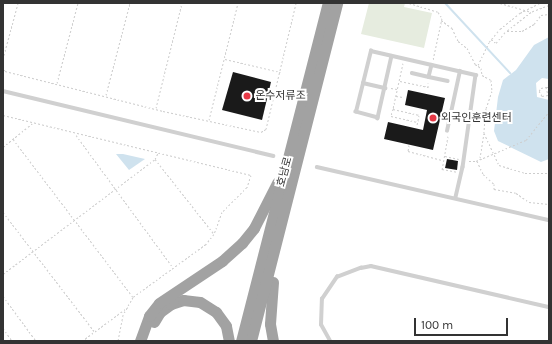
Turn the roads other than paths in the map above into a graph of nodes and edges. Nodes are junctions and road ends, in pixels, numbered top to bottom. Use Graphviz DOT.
graph roads {
  1 [pos="328,3"];
  2 [pos="337,3"];
  3 [pos="392,56"];
  4 [pos="432,65"];
  5 [pos="460,71"];
  6 [pos="412,74"];
  7 [pos="429,79"];
  8 [pos="448,81"];
  9 [pos="363,82"];
  10 [pos="385,88"];
  11 [pos="3,91"];
  12 [pos="446,131"];
  13 [pos="294,140"];
  14 [pos="273,156"];
  15 [pos="317,167"];
  16 [pos="456,197"];
  17 [pos="549,220"];
  18 [pos="279,235"];
  19 [pos="549,307"];
  20 [pos="140,341"];
  21 [pos="147,341"];
  22 [pos="229,341"];
  23 [pos="241,341"];
  24 [pos="251,341"];
  25 [pos="273,341"];
  26 [pos="330,341"];
  1 -- 13 [label="highway, 호남로"];
  2 -- 18 [label="highway, 호남로"];
  3 -- 4 [label="lane"];
  3 -- 9 [label="lane"];
  3 -- 10 [label="lane"];
  4 -- 5 [label="lane"];
  4 -- 7 [label="lane"];
  5 -- 12 [label="lane"];
  5 -- 16 [label="lane"];
  6 -- 7 [label="lane"];
  7 -- 8 [label="lane"];
  9 -- 10 [label="lane"];
  9 -- 10 [label="lane"];
  11 -- 14 [label="lane"];
  13 -- 20 [label="highway"];
  13 -- 23 [label="highway, 호남로"];
  15 -- 16 [label="lane"];
  16 -- 17 [label="lane"];
  18 -- 24 [label="highway, 호남로"];
  18 -- 25 [label="highway"];
  19 -- 26 [label="lane"];
  21 -- 22 [label="highway"];
}
